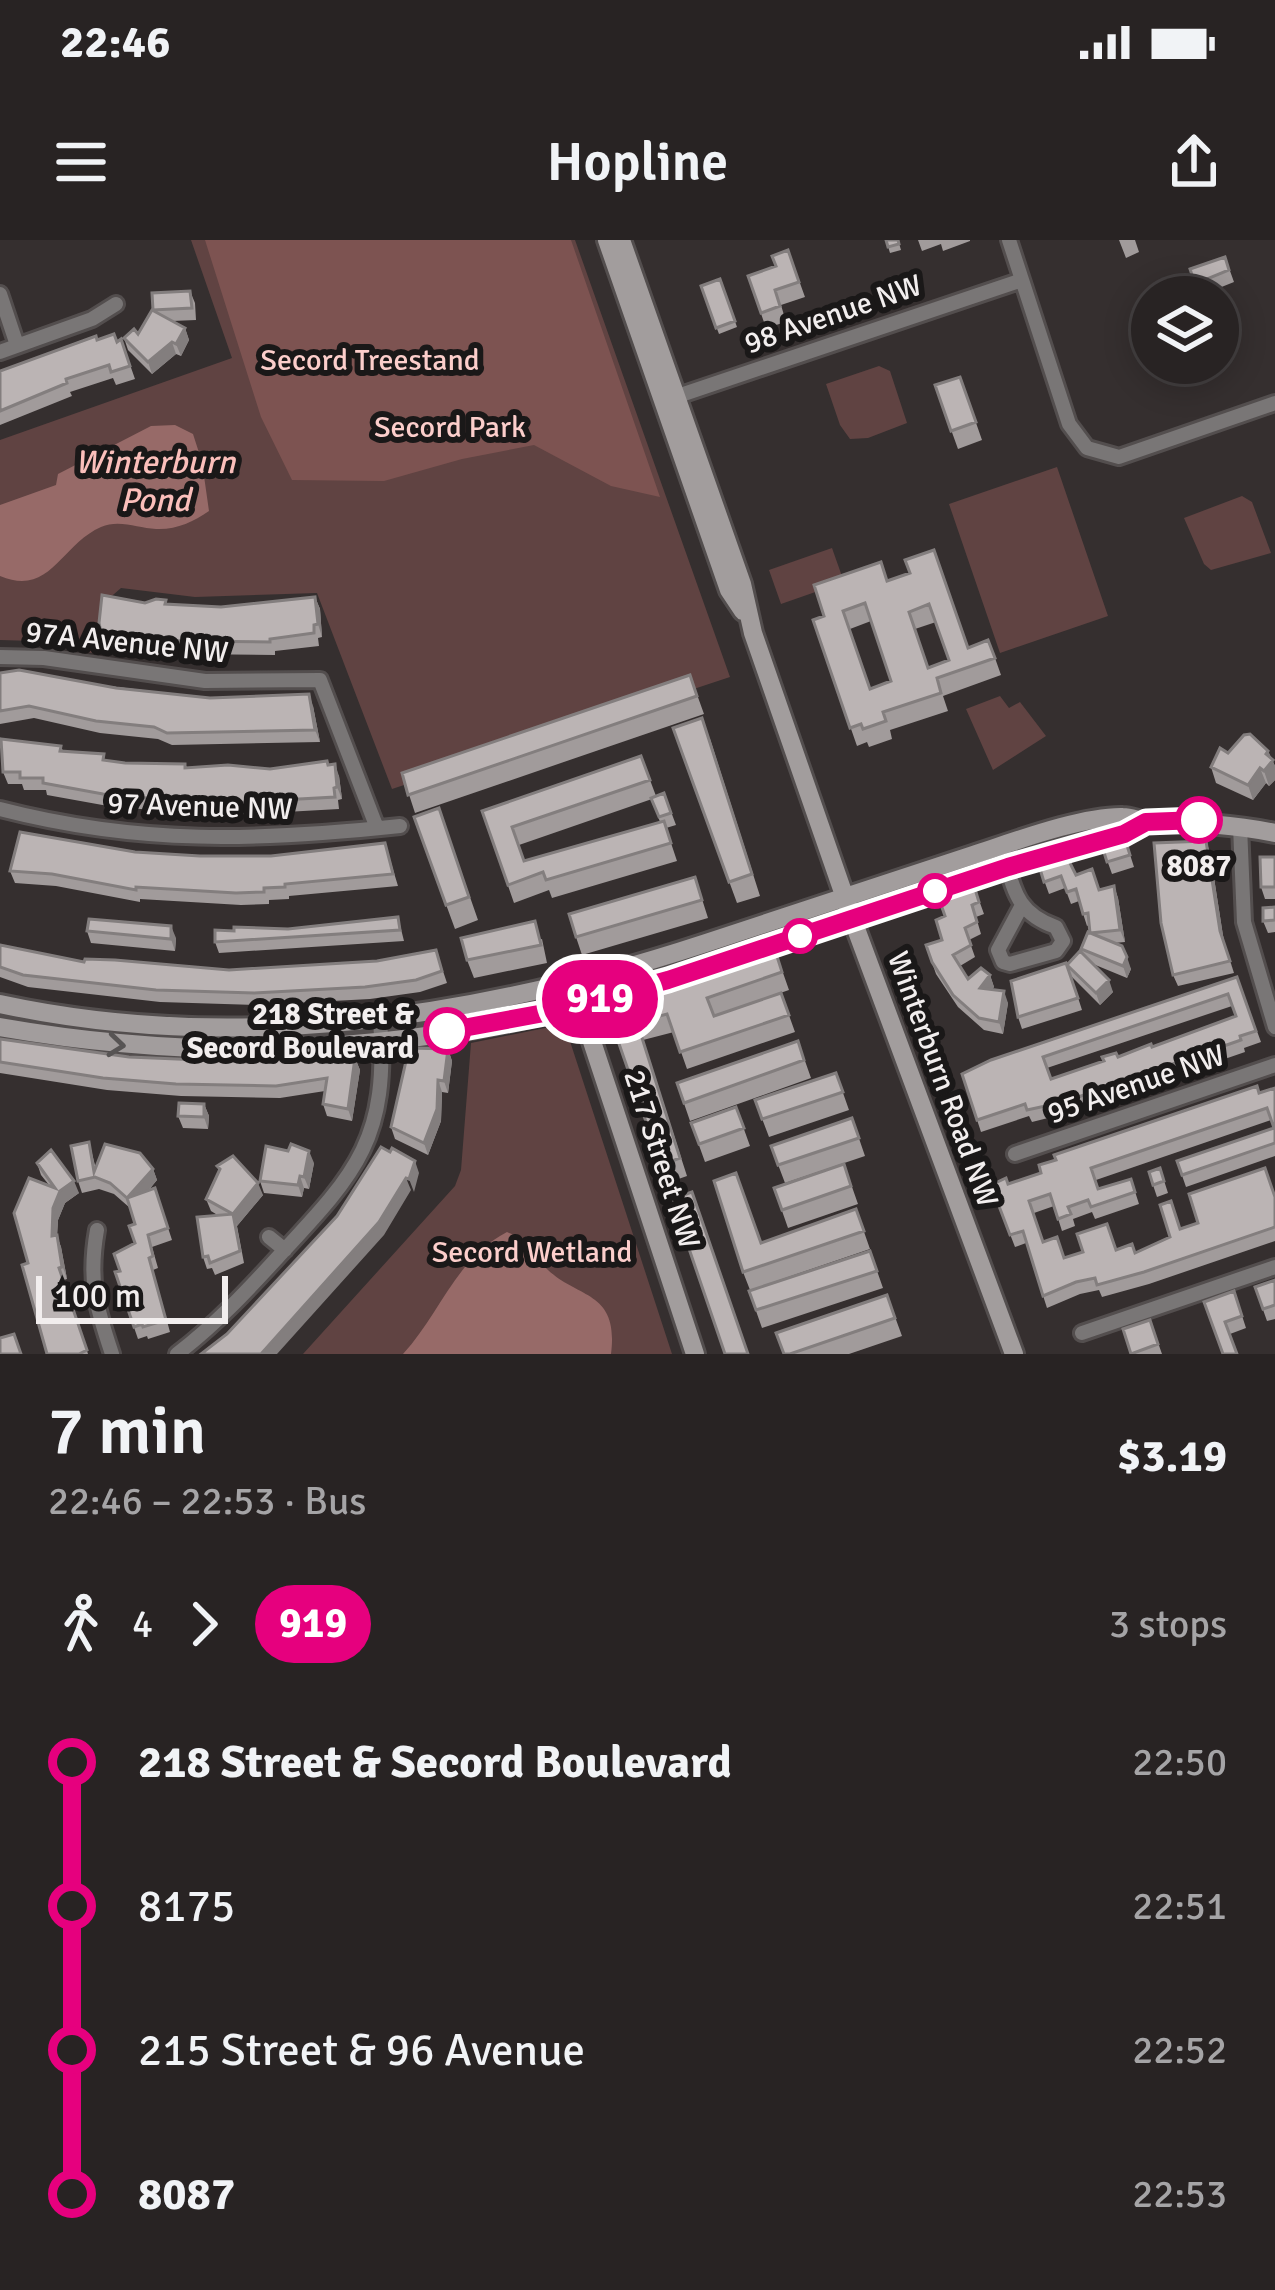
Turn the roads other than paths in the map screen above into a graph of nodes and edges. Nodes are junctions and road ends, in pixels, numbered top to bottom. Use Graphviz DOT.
graph roads {
  1 [pos="607,240"];
  2 [pos="621,240"];
  3 [pos="1009,240"];
  4 [pos="1022,280"];
  5 [pos="0,294"];
  6 [pos="116,304"];
  7 [pos="17,345"];
  8 [pos="0,352"];
  9 [pos="670,398"];
  10 [pos="1275,403"];
  11 [pos="0,657"];
  12 [pos="0,809"];
  13 [pos="1146,822"];
  14 [pos="400,826"];
  15 [pos="1240,826"];
  16 [pos="377,828"];
  17 [pos="1275,833"];
  18 [pos="1001,846"];
  19 [pos="1008,867"];
  20 [pos="844,896"];
  21 [pos="1021,907"];
  22 [pos="852,918"];
  23 [pos="573,983"];
  24 [pos="0,1004"];
  25 [pos="579,1005"];
  26 [pos="380,1019"];
  27 [pos="0,1027"];
  28 [pos="1275,1027"];
  29 [pos="382,1041"];
  30 [pos="1275,1065"];
  31 [pos="1015,1154"];
  32 [pos="97,1230"];
  33 [pos="269,1237"];
  34 [pos="285,1250"];
  35 [pos="1275,1267"];
  36 [pos="1082,1333"];
  37 [pos="112,1354"];
  38 [pos="177,1354"];
  39 [pos="695,1354"];
  40 [pos="1014,1354"];
  1 -- 9 [label="street, Winterburn Road NW"];
  2 -- 9 [label="street, Winterburn Road NW"];
  3 -- 4 [label="street"];
  4 -- 9 [label="street, 98 Avenue NW"];
  4 -- 10 [label="street"];
  5 -- 7 [label="street"];
  6 -- 7 [label="street"];
  7 -- 8 [label="street"];
  9 -- 20 [label="street, Winterburn Road NW"];
  11 -- 16 [label="street, 97A Avenue NW"];
  12 -- 16 [label="street, 97 Avenue NW"];
  13 -- 15 [label="street"];
  13 -- 18 [label="street"];
  13 -- 19 [label="street"];
  14 -- 16 [label="street, 97 Avenue NW"];
  15 -- 17 [label="street"];
  15 -- 28 [label="street"];
  18 -- 19 [label="street"];
  18 -- 20 [label="street"];
  19 -- 21 [label="street"];
  19 -- 22 [label="street"];
  20 -- 22 [label="street, Winterburn Road NW"];
  20 -- 23 [label="street"];
  21 -- 21 [label="street"];
  22 -- 25 [label="street"];
  22 -- 40 [label="street, Winterburn Road NW"];
  23 -- 25 [label="street, 217 Street NW"];
  23 -- 26 [label="street"];
  24 -- 26 [label="street"];
  25 -- 29 [label="street"];
  25 -- 39 [label="street, 217 Street NW"];
  26 -- 29 [label="street"];
  27 -- 29 [label="street, one-way"];
  29 -- 34 [label="street"];
  30 -- 31 [label="street, 95 Avenue NW"];
  32 -- 37 [label="street"];
  33 -- 34 [label="street"];
  34 -- 38 [label="street"];
  35 -- 36 [label="street"];
}
